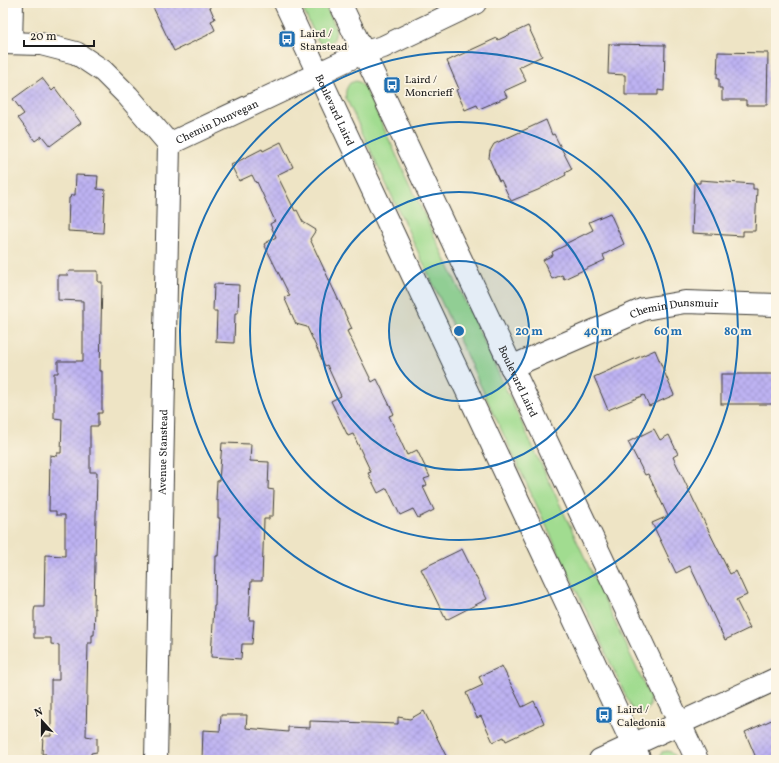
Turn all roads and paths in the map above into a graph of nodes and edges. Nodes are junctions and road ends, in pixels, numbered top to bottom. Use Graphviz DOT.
graph roads {
  1 [pos="12,3"];
  2 [pos="285,3"];
  3 [pos="340,3"];
  4 [pos="475,3"];
  5 [pos="7,43"];
  6 [pos="364,52"];
  7 [pos="318,74"];
  8 [pos="169,144"];
  9 [pos="776,305"];
  10 [pos="511,367"];
  11 [pos="776,679"];
  12 [pos="679,723"];
  13 [pos="636,752"];
  14 [pos="156,760"];
  15 [pos="600,760"];
  16 [pos="697,760"];
  1 -- 5 [label="street"];
  2 -- 7 [label="street, Boulevard Laird"];
  3 -- 6 [label="street, Boulevard Laird"];
  4 -- 6 [label="street, Chemin Dunvegan"];
  5 -- 8 [label="street, Chemin Dunvegan"];
  6 -- 7 [label="street, Chemin Dunvegan"];
  6 -- 10 [label="street, Boulevard Laird"];
  7 -- 8 [label="street, Chemin Dunvegan"];
  7 -- 13 [label="street, Boulevard Laird"];
  8 -- 14 [label="street, Avenue Stanstead"];
  9 -- 10 [label="street, Chemin Dunsmuir"];
  10 -- 12 [label="street, Boulevard Laird"];
  11 -- 12 [label="street"];
  12 -- 13 [label="street"];
  12 -- 16 [label="street, Boulevard Laird"];
  13 -- 15 [label="street"];
}
